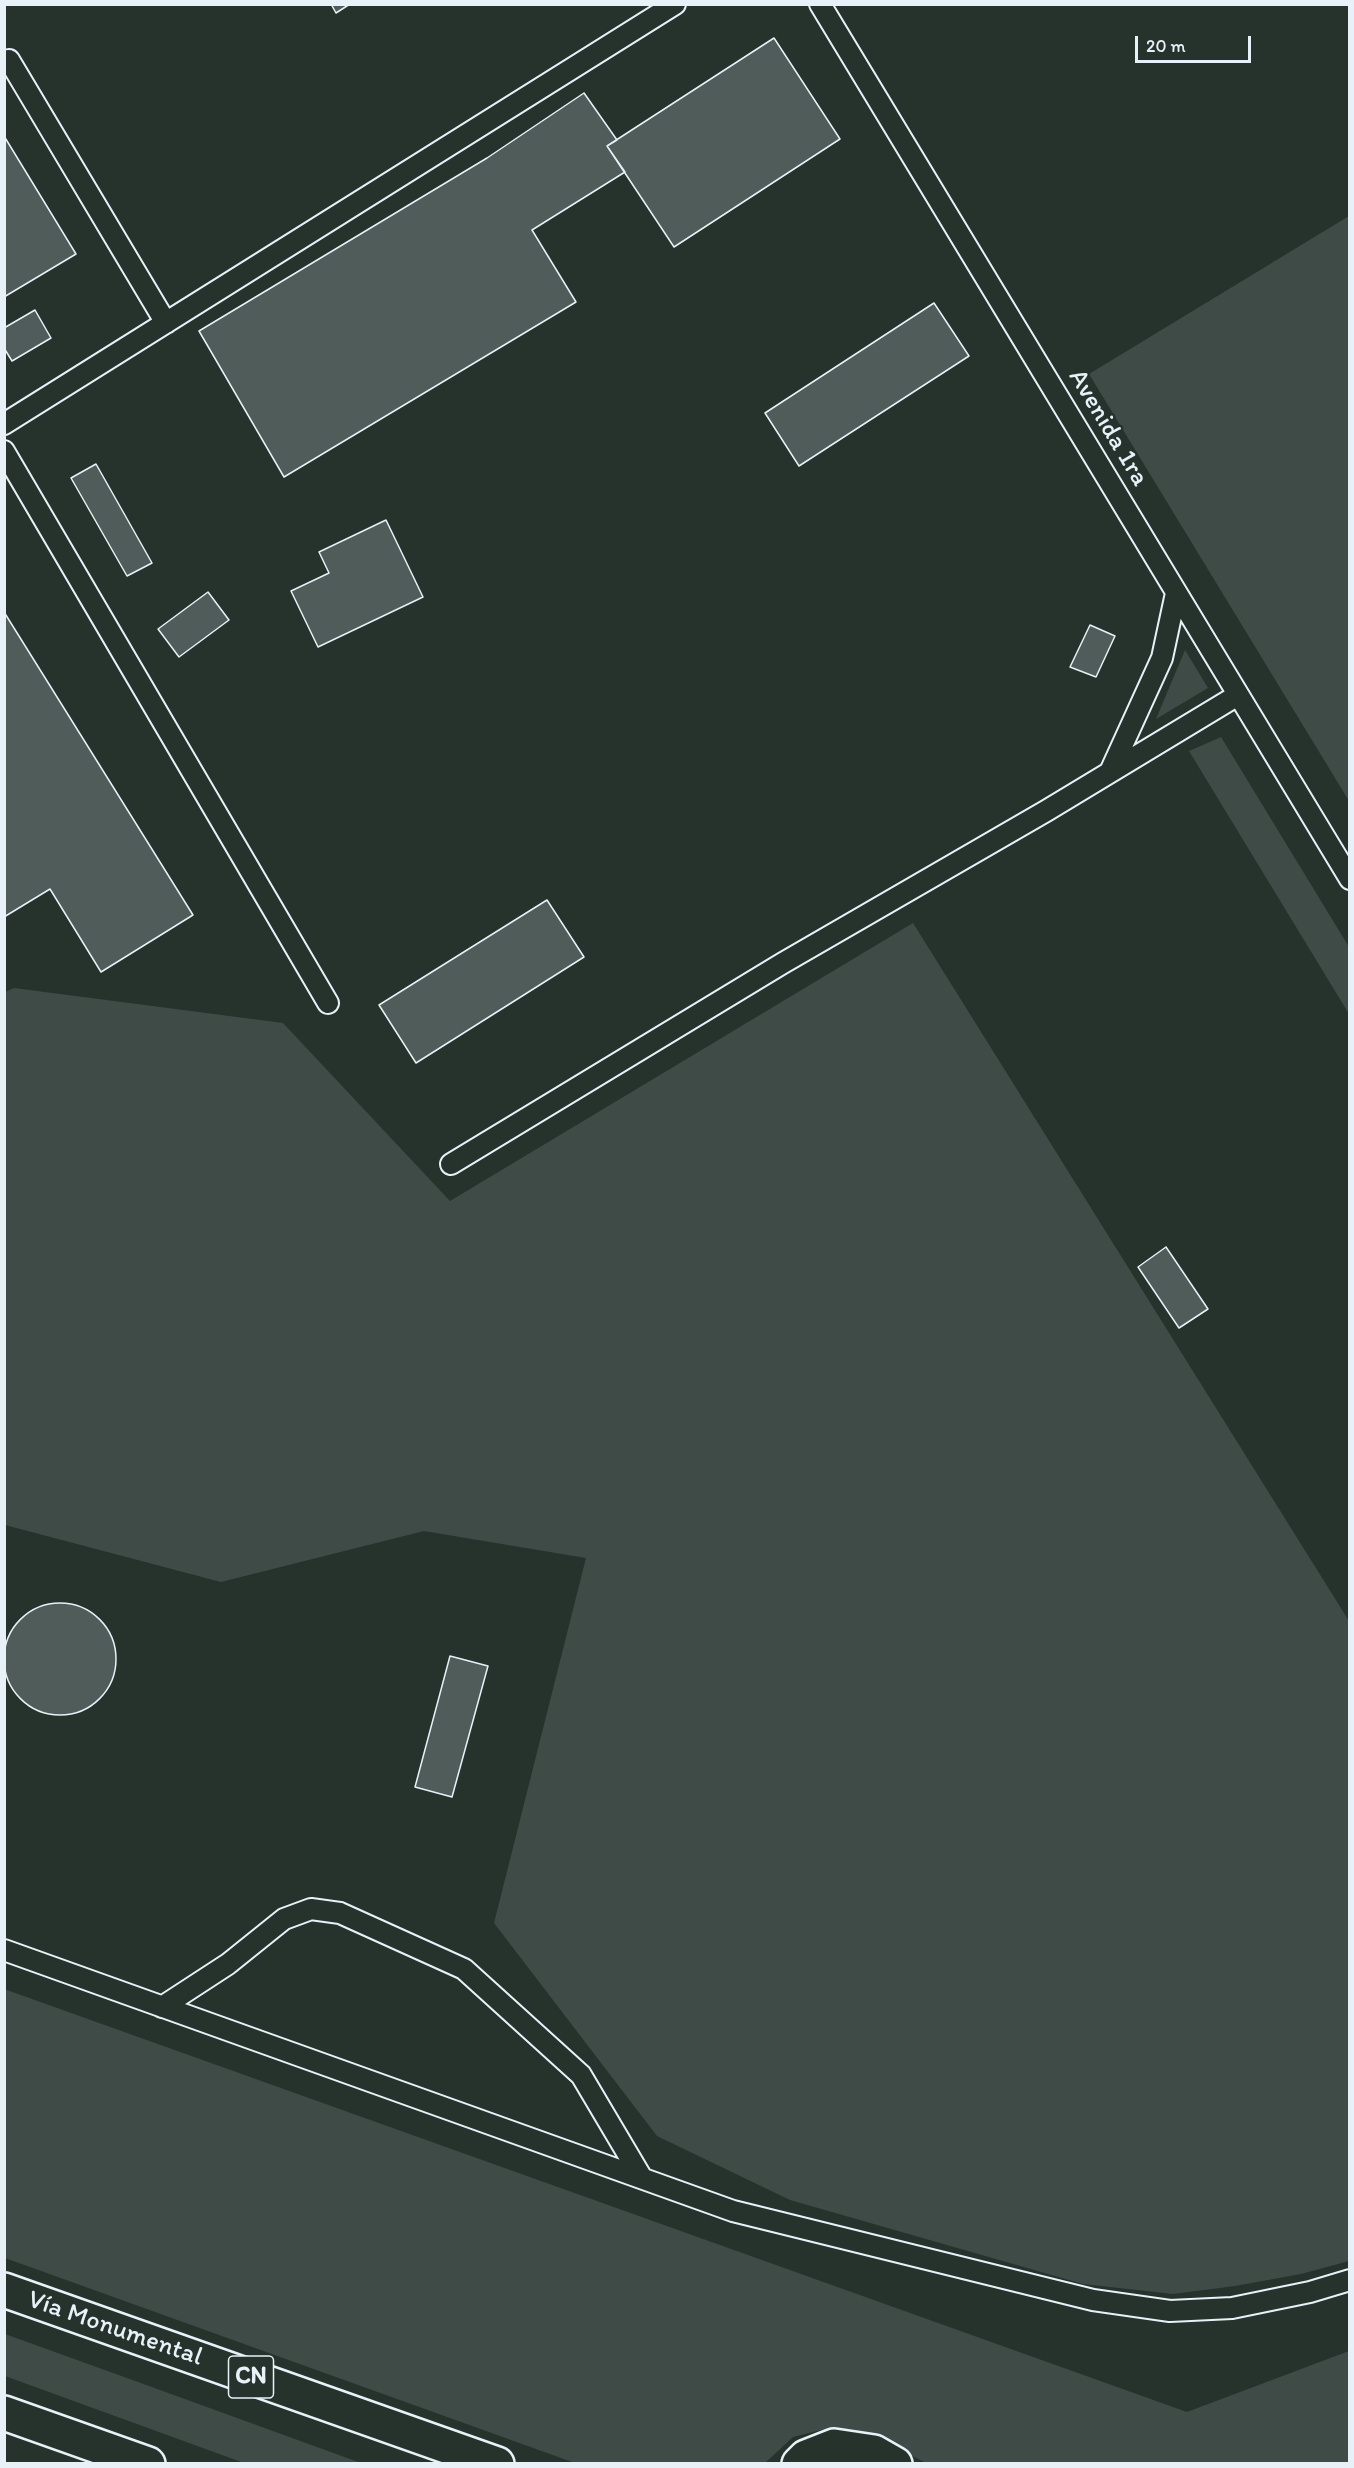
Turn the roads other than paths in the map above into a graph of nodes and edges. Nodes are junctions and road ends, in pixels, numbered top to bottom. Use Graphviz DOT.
graph roads {
  1 [pos="675,4"];
  2 [pos="820,4"];
  3 [pos="9,60"];
  4 [pos="166,323"];
  5 [pos="4,424"];
  6 [pos="4,451"];
  7 [pos="1176,593"];
  8 [pos="1238,695"];
  9 [pos="1110,772"];
  10 [pos="1350,879"];
  11 [pos="328,1003"];
  12 [pos="451,1164"];
  13 [pos="4,1950"];
  14 [pos="162,2007"];
  15 [pos="642,2178"];
  16 [pos="1350,2280"];
  17 [pos="4,2290"];
  18 [pos="4,2413"];
  19 [pos="148,2463"];
  20 [pos="497,2463"];
  21 [pos="799,2463"];
  22 [pos="895,2463"];
  1 -- 4 [label="lane"];
  2 -- 7 [label="lane, Avenida 1ra"];
  3 -- 4 [label="lane"];
  4 -- 5 [label="lane"];
  6 -- 11 [label="lane"];
  7 -- 8 [label="lane, Avenida 1ra"];
  7 -- 9 [label="lane"];
  8 -- 9 [label="lane"];
  8 -- 10 [label="lane, Avenida 1ra"];
  9 -- 12 [label="lane"];
  13 -- 14 [label="lane"];
  14 -- 15 [label="lane"];
  14 -- 15 [label="lane"];
  15 -- 16 [label="lane"];
  17 -- 20 [label="highway, Vía Monumental / CN"];
  18 -- 19 [label="highway"];
  21 -- 22 [label="highway"];
}
